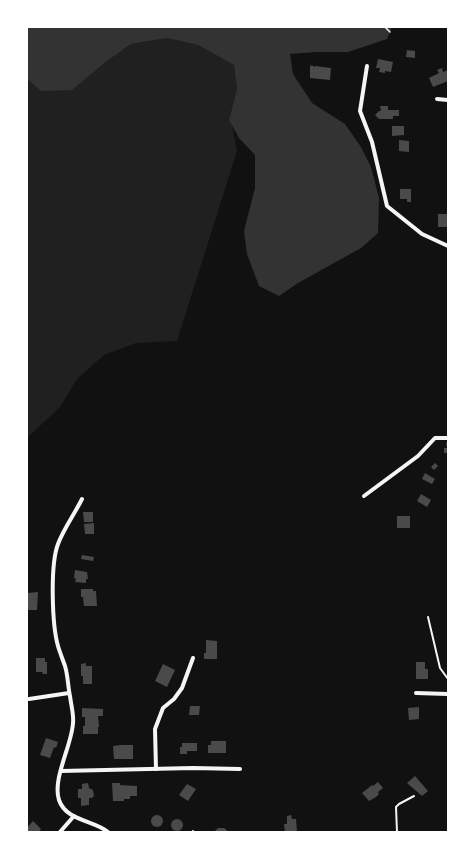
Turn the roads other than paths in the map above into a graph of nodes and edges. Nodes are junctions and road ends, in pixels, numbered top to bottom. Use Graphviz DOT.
graph roads {
  1 [pos="367,66"];
  2 [pos="437,99"];
  3 [pos="448,100"];
  4 [pos="448,246"];
  5 [pos="448,438"];
  6 [pos="364,496"];
  7 [pos="82,499"];
  8 [pos="428,617"];
  9 [pos="193,658"];
  10 [pos="448,679"];
  11 [pos="69,693"];
  12 [pos="416,693"];
  13 [pos="448,694"];
  14 [pos="29,699"];
  15 [pos="156,769"];
  16 [pos="240,769"];
  17 [pos="61,771"];
  18 [pos="414,796"];
  19 [pos="74,816"];
  20 [pos="60,832"];
  21 [pos="108,832"];
  22 [pos="397,832"];
  1 -- 4 [label="street"];
  2 -- 3 [label="street"];
  5 -- 6 [label="street"];
  7 -- 11 [label="street"];
  8 -- 10 [label="lane"];
  9 -- 15 [label="street"];
  11 -- 14 [label="street"];
  11 -- 17 [label="street"];
  12 -- 13 [label="street"];
  15 -- 16 [label="street"];
  15 -- 17 [label="street"];
  17 -- 19 [label="street"];
  18 -- 22 [label="lane"];
  19 -- 20 [label="street"];
  19 -- 21 [label="street"];
}
